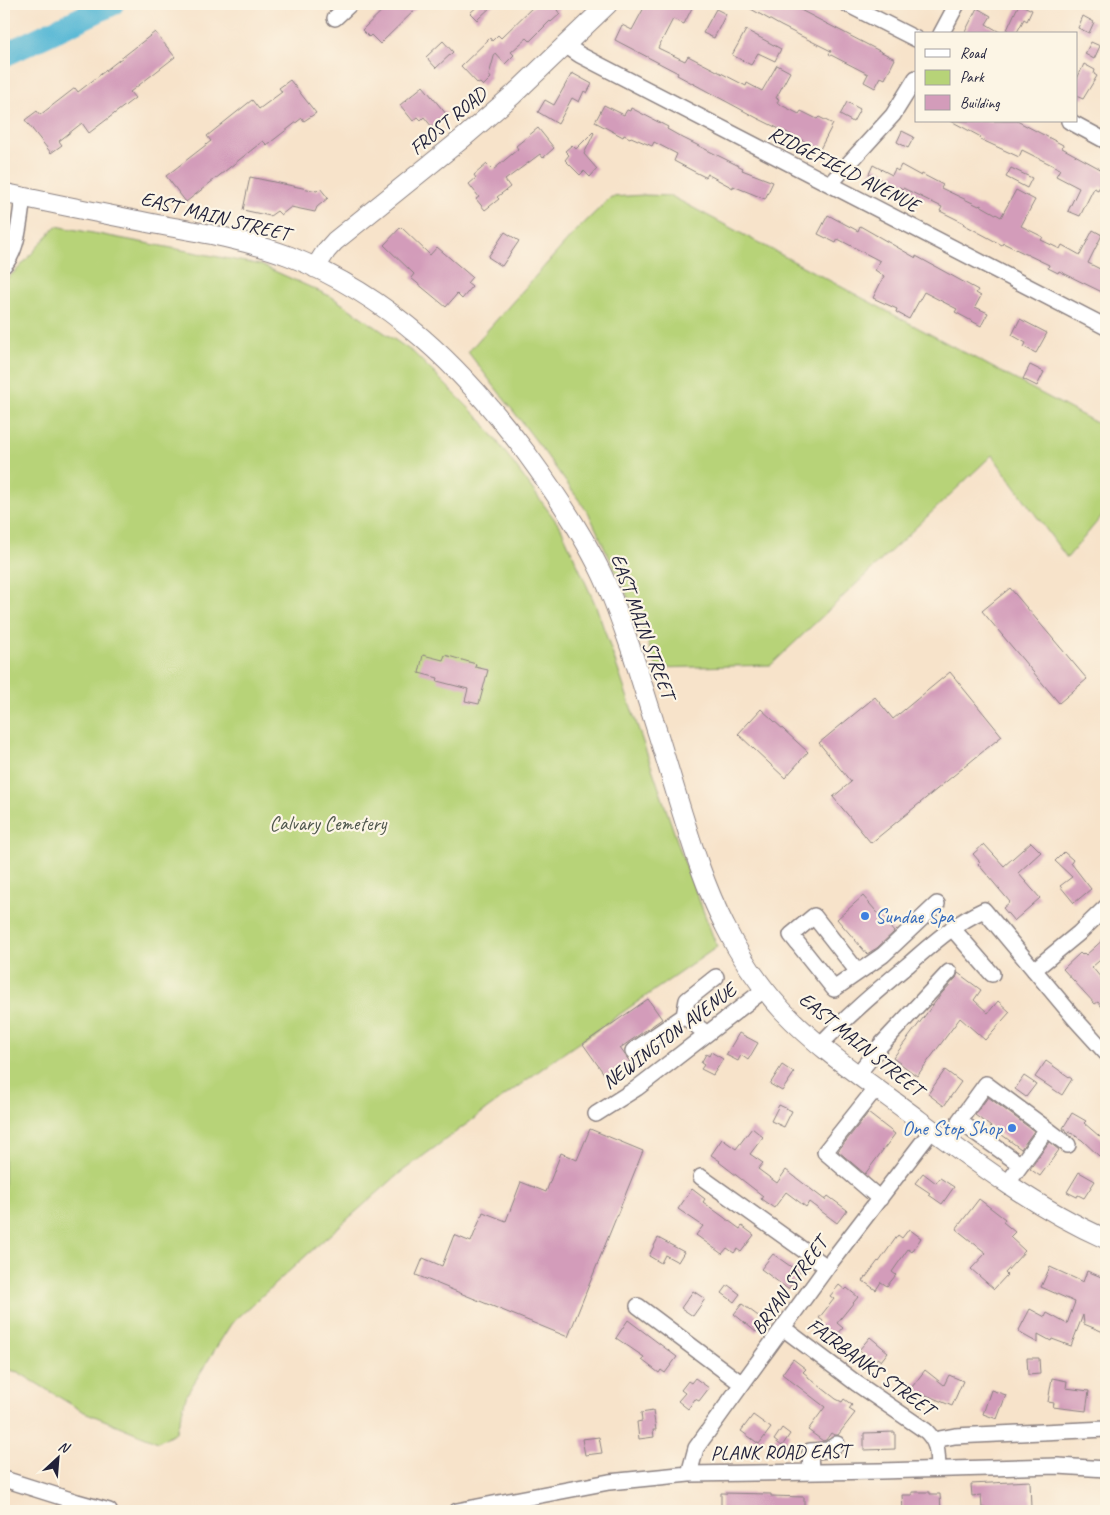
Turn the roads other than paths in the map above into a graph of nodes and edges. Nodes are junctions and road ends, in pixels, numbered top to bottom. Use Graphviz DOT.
graph roads {
  1 [pos="350,4"];
  2 [pos="608,4"];
  3 [pos="847,4"];
  4 [pos="957,4"];
  5 [pos="335,18"];
  6 [pos="942,32"];
  7 [pos="915,38"];
  8 [pos="565,45"];
  9 [pos="915,80"];
  10 [pos="1071,122"];
  11 [pos="1106,141"];
  12 [pos="830,184"];
  13 [pos="4,194"];
  14 [pos="23,198"];
  15 [pos="4,265"];
  16 [pos="315,268"];
  17 [pos="1106,327"];
  18 [pos="937,904"];
  19 [pos="1106,907"];
  20 [pos="952,928"];
  21 [pos="1034,970"];
  22 [pos="858,972"];
  23 [pos="949,972"];
  24 [pos="992,974"];
  25 [pos="716,977"];
  26 [pos="765,990"];
  27 [pos="684,1016"];
  28 [pos="707,1034"];
  29 [pos="820,1044"];
  30 [pos="634,1051"];
  31 [pos="1106,1053"];
  32 [pos="858,1074"];
  33 [pos="876,1088"];
  34 [pos="596,1114"];
  35 [pos="1047,1129"];
  36 [pos="932,1130"];
  37 [pos="982,1137"];
  38 [pos="1068,1145"];
  39 [pos="1005,1153"];
  40 [pos="968,1156"];
  41 [pos="1021,1165"];
  42 [pos="990,1173"];
  43 [pos="701,1177"];
  44 [pos="1007,1184"];
  45 [pos="880,1199"];
  46 [pos="1106,1239"];
  47 [pos="827,1268"];
  48 [pos="638,1306"];
  49 [pos="783,1328"];
  50 [pos="742,1384"];
  51 [pos="1106,1429"];
  52 [pos="934,1440"];
  53 [pos="837,1444"];
  54 [pos="938,1469"];
  55 [pos="1106,1469"];
  56 [pos="810,1472"];
  57 [pos="689,1474"];
  58 [pos="4,1479"];
  59 [pos="109,1511"];
  60 [pos="457,1511"];
  1 -- 5 [label="street"];
  2 -- 8 [label="main road, FROST ROAD"];
  3 -- 7 [label="street"];
  4 -- 6 [label="street"];
  8 -- 12 [label="street, RIDGEFIELD AVENUE"];
  8 -- 16 [label="main road, FROST ROAD"];
  9 -- 12 [label="street"];
  10 -- 11 [label="street"];
  12 -- 17 [label="street, RIDGEFIELD AVENUE"];
  13 -- 14 [label="main road, EAST MAIN STREET"];
  14 -- 15 [label="street"];
  14 -- 16 [label="main road, EAST MAIN STREET"];
  16 -- 26 [label="main road, EAST MAIN STREET"];
  18 -- 22 [label="street"];
  19 -- 21 [label="street"];
  20 -- 21 [label="street"];
  20 -- 24 [label="street"];
  20 -- 29 [label="street"];
  21 -- 31 [label="street"];
  22 -- 22 [label="street"];
  23 -- 32 [label="street"];
  25 -- 27 [label="street"];
  26 -- 28 [label="street, NEWINGTON AVENUE"];
  26 -- 29 [label="main road, EAST MAIN STREET"];
  27 -- 28 [label="street"];
  27 -- 30 [label="street"];
  28 -- 34 [label="street, NEWINGTON AVENUE"];
  29 -- 32 [label="main road, EAST MAIN STREET"];
  32 -- 33 [label="main road, EAST MAIN STREET"];
  33 -- 36 [label="main road, EAST MAIN STREET"];
  33 -- 45 [label="street"];
  35 -- 37 [label="street"];
  35 -- 38 [label="street"];
  35 -- 41 [label="street"];
  36 -- 40 [label="main road, EAST MAIN STREET"];
  36 -- 45 [label="street, BRYAN STREET"];
  37 -- 39 [label="street"];
  37 -- 40 [label="street"];
  39 -- 41 [label="street"];
  39 -- 42 [label="street"];
  40 -- 42 [label="main road, EAST MAIN STREET"];
  41 -- 44 [label="street"];
  42 -- 44 [label="main road, EAST MAIN STREET"];
  43 -- 47 [label="street"];
  44 -- 46 [label="main road, EAST MAIN STREET"];
  45 -- 47 [label="street, BRYAN STREET"];
  47 -- 49 [label="street, BRYAN STREET"];
  48 -- 50 [label="street"];
  49 -- 50 [label="street, BRYAN STREET"];
  49 -- 52 [label="street, FAIRBANKS STREET"];
  50 -- 57 [label="street, BRYAN STREET"];
  51 -- 52 [label="street"];
  52 -- 54 [label="street, FAIRBANKS STREET"];
  53 -- 56 [label="street"];
  54 -- 55 [label="street, PLANK ROAD EAST"];
  54 -- 56 [label="street, PLANK ROAD EAST"];
  56 -- 57 [label="street, PLANK ROAD EAST"];
  57 -- 60 [label="street, PLANK ROAD EAST"];
  58 -- 59 [label="street"];
}
